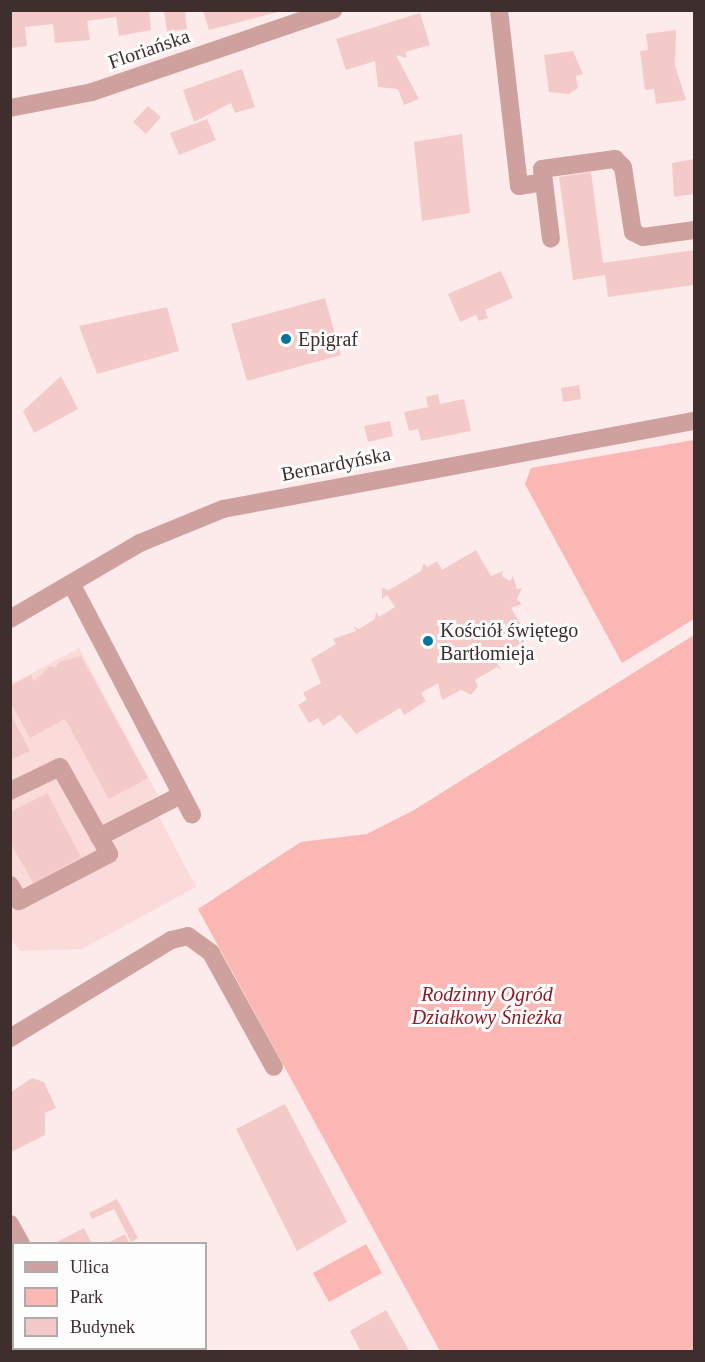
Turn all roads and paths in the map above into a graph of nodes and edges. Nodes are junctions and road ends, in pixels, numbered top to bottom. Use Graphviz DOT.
graph roads {
  1 [pos="333,10"];
  2 [pos="499,10"];
  3 [pos="10,108"];
  4 [pos="544,182"];
  5 [pos="694,230"];
  6 [pos="551,239"];
  7 [pos="694,421"];
  8 [pos="72,585"];
  9 [pos="10,619"];
  10 [pos="10,791"];
  11 [pos="181,795"];
  12 [pos="192,815"];
  13 [pos="99,837"];
  14 [pos="13,900"];
  15 [pos="10,1038"];
  16 [pos="274,1067"];
  17 [pos="10,1224"];
  18 [pos="20,1242"];
  1 -- 3 [label="street, Floriańska"];
  2 -- 4 [label="street"];
  4 -- 5 [label="street"];
  4 -- 6 [label="street"];
  7 -- 8 [label="street, Bernardyńska"];
  8 -- 9 [label="street, Bernardyńska"];
  8 -- 11 [label="street"];
  10 -- 13 [label="street"];
  11 -- 12 [label="street"];
  11 -- 13 [label="street"];
  13 -- 14 [label="street"];
  15 -- 16 [label="street"];
  17 -- 18 [label="street"];
}
